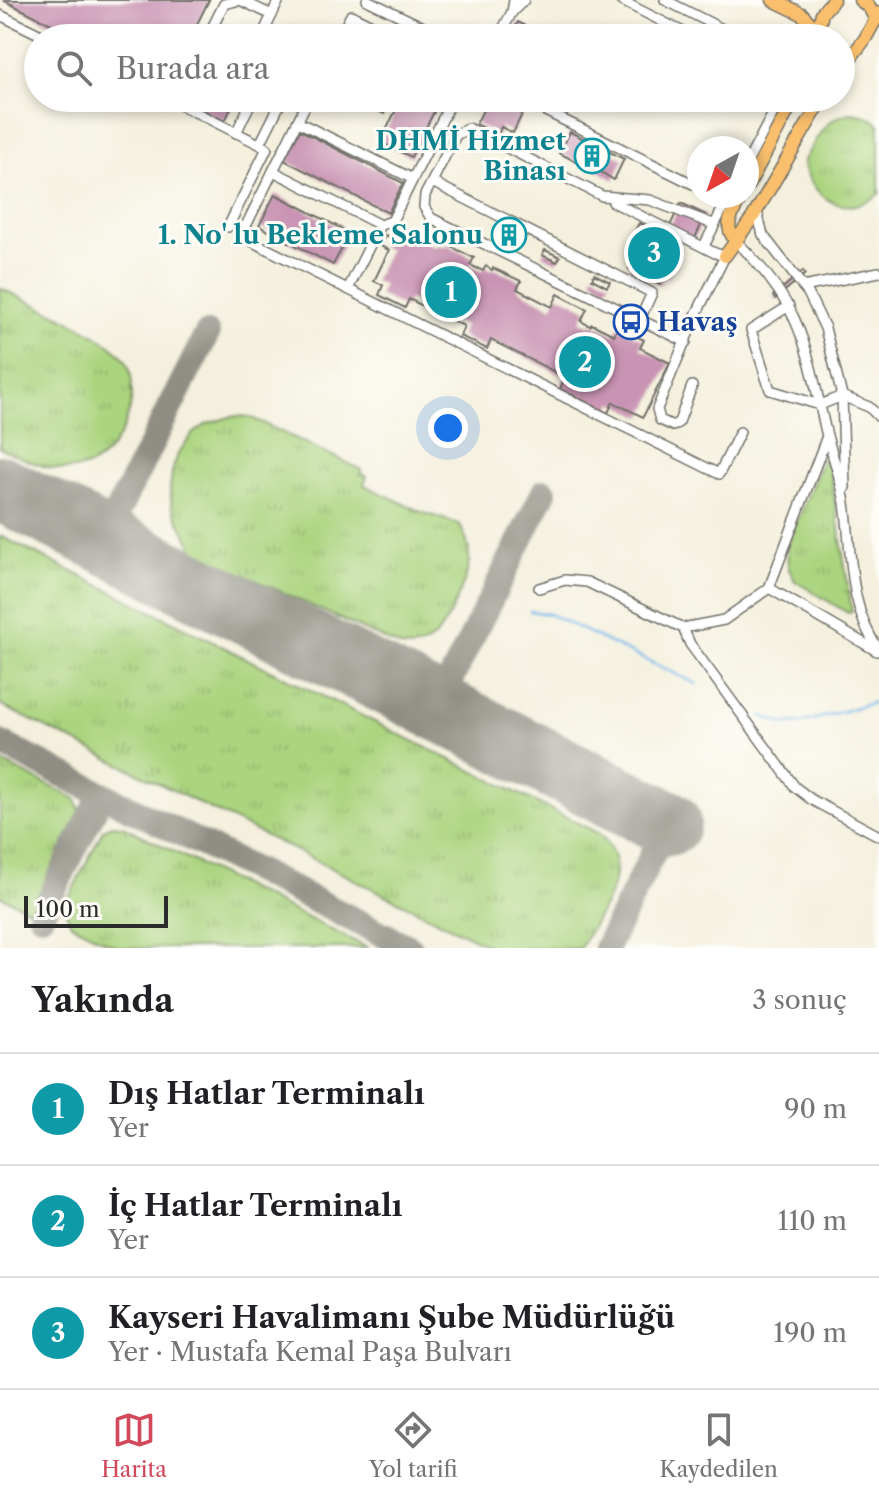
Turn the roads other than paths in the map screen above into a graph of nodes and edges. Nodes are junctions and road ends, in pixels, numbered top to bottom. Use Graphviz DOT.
graph roads {
  1 [pos="279,0"];
  2 [pos="367,0"];
  3 [pos="514,0"];
  4 [pos="524,0"];
  5 [pos="620,0"];
  6 [pos="665,0"];
  7 [pos="773,0"];
  8 [pos="833,0"];
  9 [pos="860,0"];
  10 [pos="512,12"];
  11 [pos="0,15"];
  12 [pos="272,15"];
  13 [pos="877,16"];
  14 [pos="214,24"];
  15 [pos="268,24"];
  16 [pos="346,24"];
  17 [pos="369,24"];
  18 [pos="417,24"];
  19 [pos="506,24"];
  20 [pos="667,24"];
  21 [pos="712,24"];
  22 [pos="810,24"];
  23 [pos="820,24"];
  24 [pos="24,27"];
  25 [pos="855,42"];
  26 [pos="195,112"];
  27 [pos="246,112"];
  28 [pos="276,112"];
  29 [pos="303,112"];
  30 [pos="446,112"];
  31 [pos="547,112"];
  32 [pos="774,112"];
  33 [pos="787,112"];
  34 [pos="815,112"];
  35 [pos="298,122"];
  36 [pos="236,133"];
  37 [pos="759,140"];
  38 [pos="260,144"];
  39 [pos="759,165"];
  40 [pos="273,171"];
  41 [pos="413,179"];
  42 [pos="687,181"];
  43 [pos="432,182"];
  44 [pos="602,196"];
  45 [pos="720,208"];
  46 [pos="736,208"];
  47 [pos="757,212"];
  48 [pos="713,224"];
  49 [pos="380,225"];
  50 [pos="228,227"];
  51 [pos="737,242"];
  52 [pos="704,246"];
  53 [pos="725,256"];
  54 [pos="879,272"];
  55 [pos="803,287"];
  56 [pos="348,289"];
  57 [pos="789,306"];
  58 [pos="640,319"];
  59 [pos="686,342"];
  60 [pos="692,386"];
  61 [pos="842,396"];
  62 [pos="820,405"];
  63 [pos="879,417"];
  64 [pos="740,432"];
  65 [pos="827,436"];
  66 [pos="844,499"];
  67 [pos="539,588"];
  68 [pos="769,588"];
  69 [pos="683,628"];
  70 [pos="879,651"];
  71 [pos="879,836"];
  1 -- 12 [label="lane"];
  2 -- 18 [label="lane"];
  3 -- 10 [label="lane"];
  4 -- 10 [label="lane"];
  5 -- 20 [label="lane"];
  6 -- 21 [label="lane"];
  7 -- 22 [label="main road"];
  8 -- 23 [label="main road"];
  9 -- 13 [label="main road"];
  10 -- 19 [label="lane"];
  11 -- 24 [label="lane"];
  12 -- 14 [label="lane"];
  12 -- 15 [label="lane"];
  13 -- 25 [label="main road"];
  16 -- 17 [label="lane"];
  26 -- 36 [label="lane"];
  27 -- 36 [label="lane"];
  28 -- 38 [label="lane"];
  29 -- 35 [label="lane"];
  30 -- 41 [label="lane"];
  31 -- 42 [label="lane"];
  32 -- 37 [label="lane"];
  33 -- 39 [label="main road"];
  34 -- 47 [label="main road"];
  35 -- 40 [label="lane"];
  35 -- 41 [label="lane"];
  36 -- 38 [label="lane"];
  38 -- 50 [label="lane"];
  40 -- 49 [label="lane"];
  40 -- 56 [label="lane"];
  41 -- 49 [label="lane"];
  43 -- 44 [label="lane"];
  43 -- 58 [label="lane"];
  43 -- 58 [label="lane"];
  44 -- 48 [label="lane"];
  44 -- 52 [label="lane"];
  45 -- 48 [label="lane"];
  46 -- 51 [label="main road"];
  47 -- 51 [label="main road"];
  47 -- 55 [label="lane"];
  48 -- 52 [label="lane"];
  49 -- 56 [label="lane"];
  51 -- 53 [label="main road"];
  51 -- 57 [label="lane"];
  52 -- 53 [label="lane"];
  53 -- 59 [label="lane"];
  54 -- 55 [label="lane"];
  55 -- 61 [label="lane"];
  56 -- 64 [label="lane"];
  57 -- 62 [label="lane"];
  57 -- 62 [label="lane"];
  58 -- 59 [label="lane"];
  59 -- 60 [label="lane"];
  61 -- 62 [label="lane"];
  61 -- 63 [label="lane"];
  61 -- 66 [label="lane"];
  62 -- 65 [label="lane"];
  65 -- 66 [label="lane"];
  65 -- 68 [label="lane"];
  66 -- 70 [label="lane"];
  67 -- 69 [label="lane"];
  68 -- 69 [label="lane"];
  68 -- 70 [label="lane"];
  69 -- 71 [label="lane"];
}
